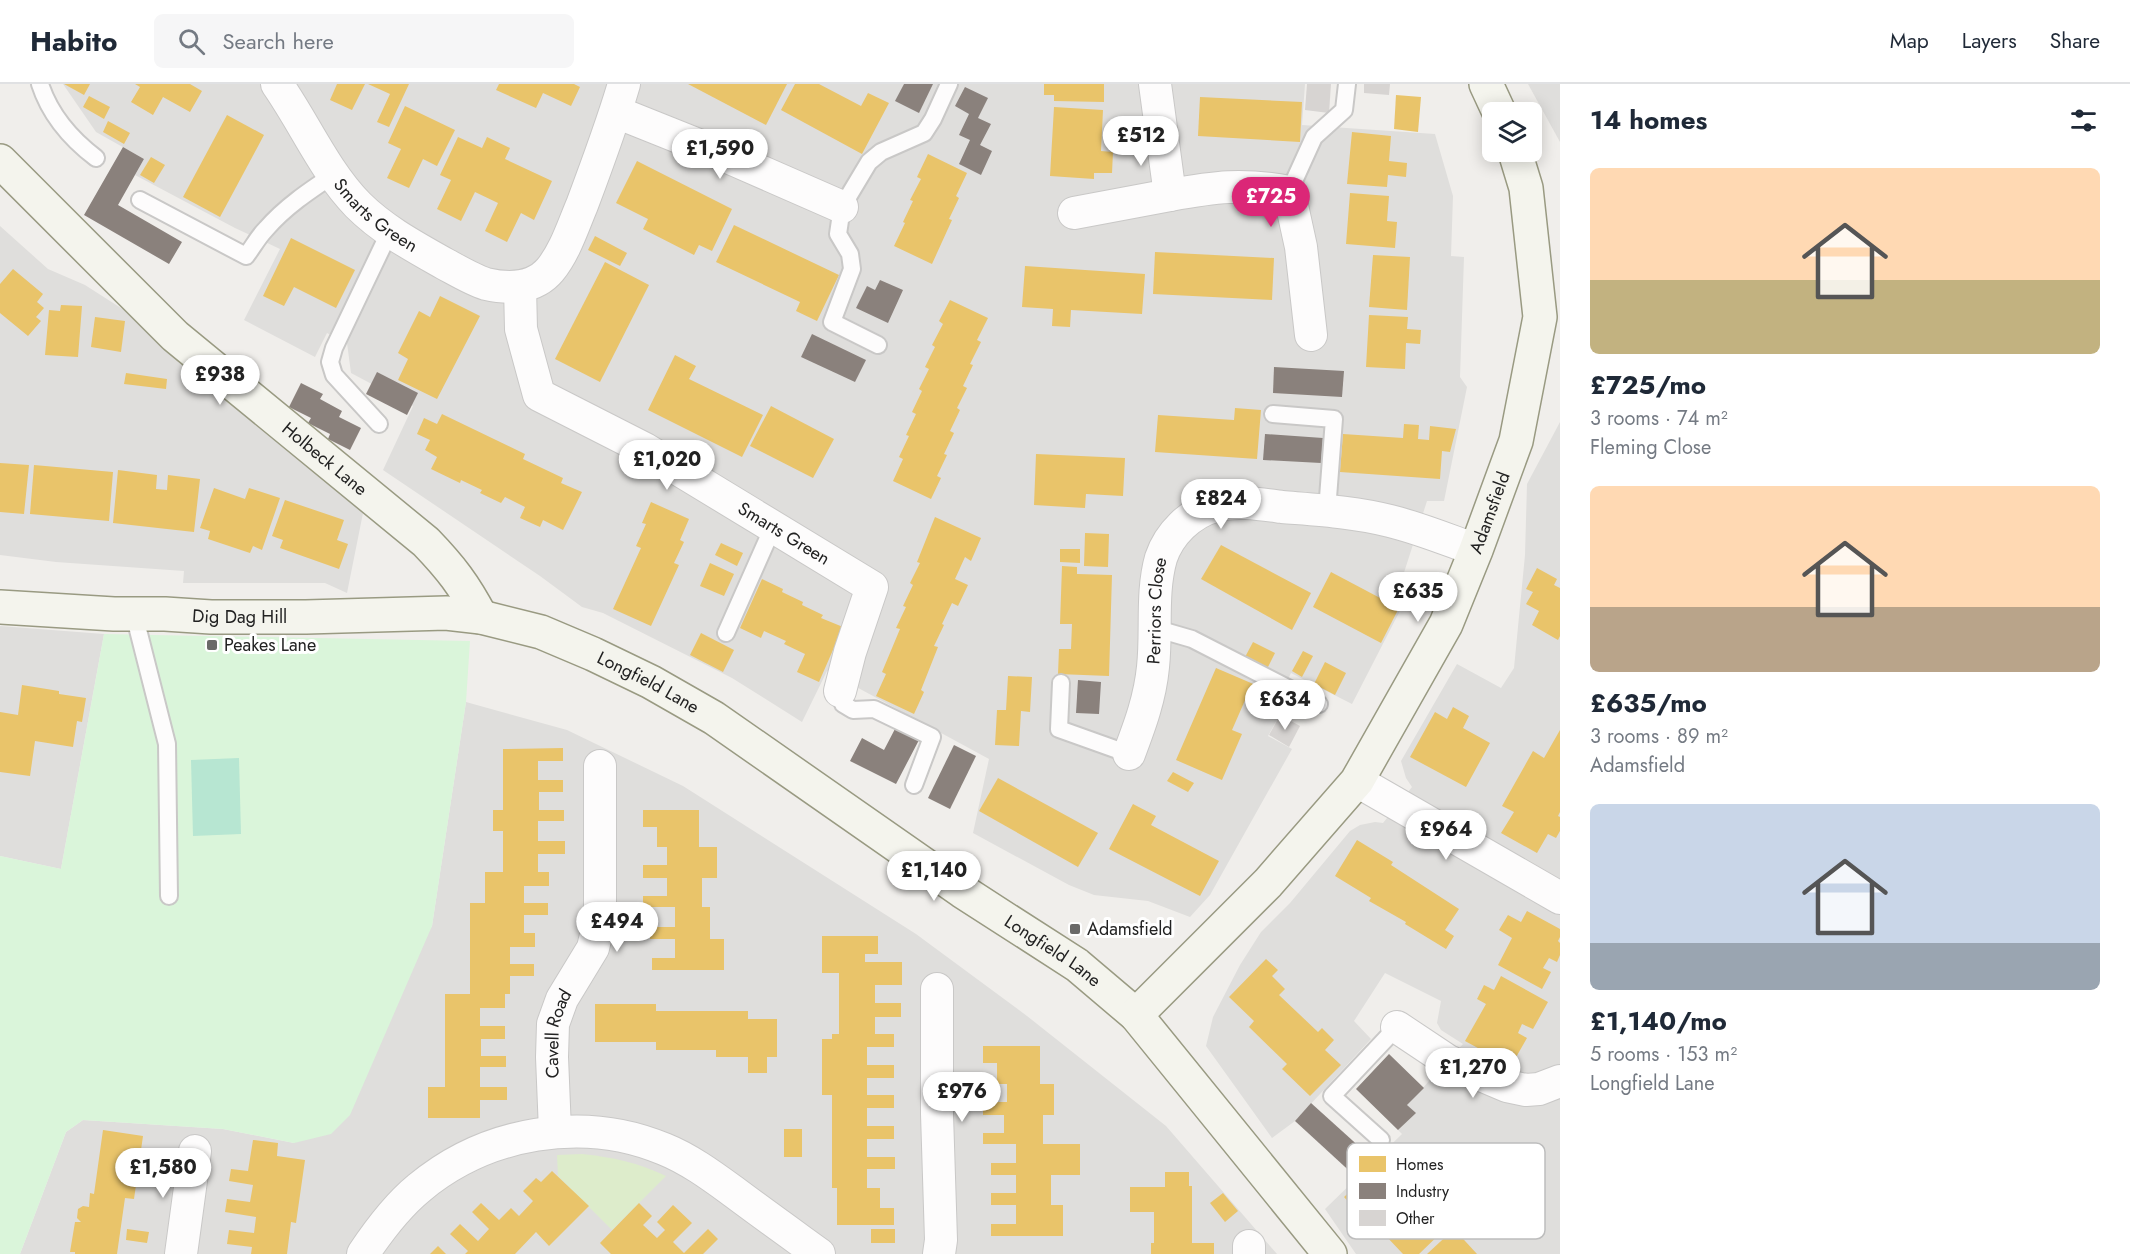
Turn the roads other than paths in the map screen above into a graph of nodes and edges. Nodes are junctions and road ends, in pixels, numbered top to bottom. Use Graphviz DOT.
graph roads {
  1 [pos="40,84"];
  2 [pos="277,84"];
  3 [pos="949,84"];
  4 [pos="1155,84"];
  5 [pos="1347,84"];
  6 [pos="1486,84"];
  7 [pos="620,98"];
  8 [pos="1494,102"];
  9 [pos="96,158"];
  10 [pos="0,161"];
  11 [pos="1518,162"];
  12 [pos="333,175"];
  13 [pos="1289,192"];
  14 [pos="1170,195"];
  15 [pos="140,200"];
  16 [pos="842,207"];
  17 [pos="1074,213"];
  18 [pos="390,231"];
  19 [pos="520,287"];
  20 [pos="1550,317"];
  21 [pos="1311,335"];
  22 [pos="878,345"];
  23 [pos="1273,414"];
  24 [pos="379,424"];
  25 [pos="1327,511"];
  26 [pos="773,527"];
  27 [pos="1476,550"];
  28 [pos="0,607"];
  29 [pos="134,614"];
  30 [pos="481,617"];
  31 [pos="1154,628"];
  32 [pos="726,633"];
  33 [pos="1061,683"];
  34 [pos="840,690"];
  35 [pos="1319,704"];
  36 [pos="1129,754"];
  37 [pos="600,766"];
  38 [pos="1358,781"];
  39 [pos="914,785"];
  40 [pos="169,896"];
  41 [pos="1560,898"];
  42 [pos="937,989"];
  43 [pos="1136,1015"];
  44 [pos="1397,1027"];
  45 [pos="1560,1081"];
  46 [pos="555,1131"];
  47 [pos="1381,1140"];
  48 [pos="195,1151"];
  49 [pos="181,1254"];
  50 [pos="363,1254"];
  51 [pos="819,1254"];
  52 [pos="939,1254"];
  53 [pos="1330,1254"];
  1 -- 9 [label="lane"];
  2 -- 12 [label="street, Smarts Green"];
  3 -- 16 [label="lane"];
  4 -- 14 [label="street"];
  5 -- 13 [label="lane"];
  6 -- 8 [label="street"];
  7 -- 16 [label="street"];
  7 -- 19 [label="street"];
  10 -- 30 [label="street, Holbeck Lane"];
  11 -- 20 [label="street, Adamsfield"];
  12 -- 15 [label="lane"];
  12 -- 18 [label="street, Smarts Green"];
  13 -- 14 [label="street"];
  13 -- 21 [label="street"];
  14 -- 17 [label="street"];
  16 -- 22 [label="lane"];
  18 -- 19 [label="street, Smarts Green"];
  18 -- 24 [label="lane"];
  19 -- 26 [label="street, Smarts Green"];
  20 -- 27 [label="street, Adamsfield"];
  23 -- 25 [label="lane"];
  25 -- 27 [label="street, Perriors Close"];
  25 -- 31 [label="street, Perriors Close"];
  26 -- 32 [label="lane"];
  26 -- 34 [label="street, Smarts Green"];
  27 -- 38 [label="street, Adamsfield"];
  28 -- 29 [label="street, Dig Dag Hill"];
  29 -- 30 [label="street, Dig Dag Hill"];
  29 -- 40 [label="lane"];
  30 -- 43 [label="street, Longfield Lane"];
  31 -- 35 [label="lane"];
  31 -- 36 [label="street, Perriors Close"];
  33 -- 36 [label="lane"];
  34 -- 39 [label="lane"];
  37 -- 46 [label="street, Cavell Road"];
  38 -- 41 [label="street"];
  38 -- 43 [label="street, Adamsfield"];
  42 -- 52 [label="street"];
  43 -- 53 [label="street, Longfield Lane"];
  44 -- 45 [label="street"];
  44 -- 47 [label="lane"];
  46 -- 50 [label="street"];
  46 -- 51 [label="street"];
  48 -- 49 [label="street"];
}
